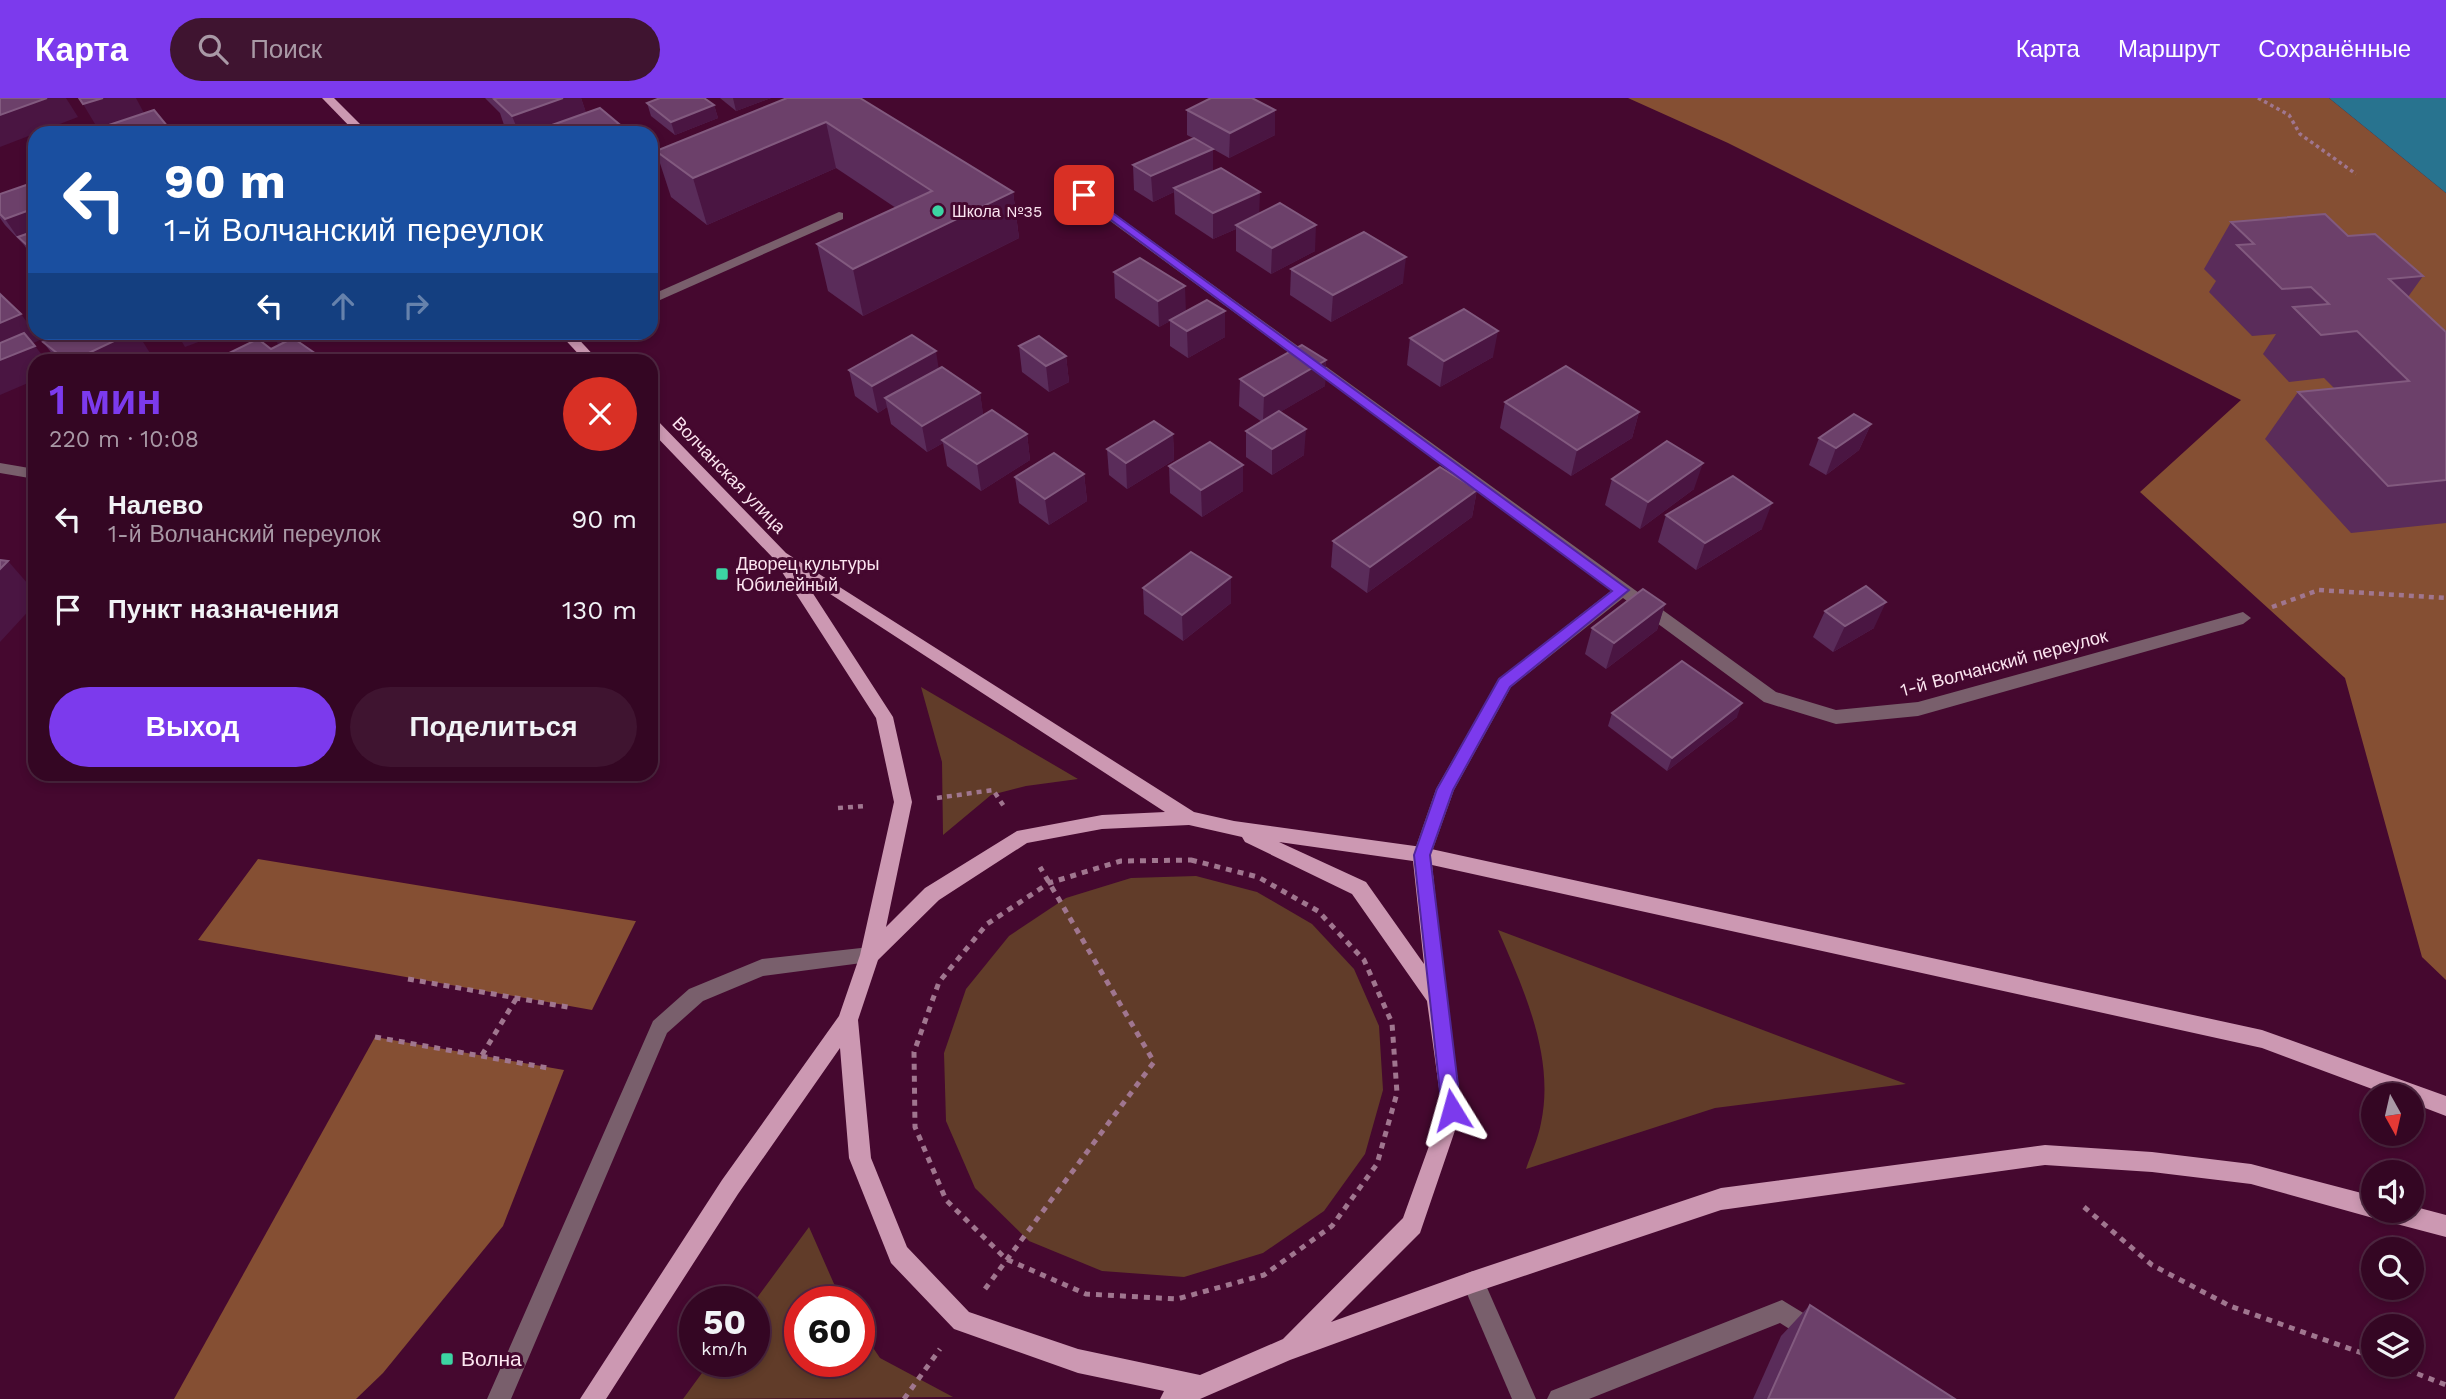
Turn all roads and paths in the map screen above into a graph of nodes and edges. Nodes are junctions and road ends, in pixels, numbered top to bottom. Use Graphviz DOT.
graph roads {
  1 [pos="328,98"];
  2 [pos="2258,98"];
  3 [pos="356,126"];
  4 [pos="687,146"];
  5 [pos="658,157"];
  6 [pos="2356,174"];
  7 [pos="1061,178"];
  8 [pos="839,216"];
  9 [pos="658,297"];
  10 [pos="575,340"];
  11 [pos="586,354"];
  12 [pos="658,429"];
  13 [pos="0,468"];
  14 [pos="28,473"];
  15 [pos="779,554"];
  16 [pos="1622,590"];
  17 [pos="2446,598"];
  18 [pos="2243,618"];
  19 [pos="903,802"];
  20 [pos="838,808"];
  21 [pos="1189,818"];
  22 [pos="1234,828"];
  23 [pos="1023,836"];
  24 [pos="1422,855"];
  25 [pos="1049,883"];
  26 [pos="870,955"];
  27 [pos="408,979"];
  28 [pos="1437,998"];
  29 [pos="516,999"];
  30 [pos="573,1008"];
  31 [pos="848,1020"];
  32 [pos="375,1037"];
  33 [pos="482,1055"];
  34 [pos="548,1068"];
  35 [pos="2446,1106"];
  36 [pos="2361,1204"];
  37 [pos="2084,1207"];
  38 [pos="2424,1220"];
  39 [pos="2446,1226"];
  40 [pos="1006,1259"];
  41 [pos="1473,1282"];
  42 [pos="962,1321"];
  43 [pos="1836,1348"];
  44 [pos="1287,1349"];
  45 [pos="2361,1353"];
  46 [pos="2424,1376"];
  47 [pos="2446,1385"];
  48 [pos="1198,1386"];
  49 [pos="499,1399"];
  50 [pos="592,1399"];
  51 [pos="904,1399"];
  52 [pos="1172,1399"];
  53 [pos="1524,1399"];
  54 [pos="1559,1399"];
  1 -- 3 [label="main road"];
  2 -- 6 [label="path"];
  4 -- 5 [label="street"];
  7 -- 16 [label="street, 1-й Волчанский переулок"];
  8 -- 9 [label="street"];
  10 -- 11 [label="main road"];
  12 -- 15 [label="main road, Волчанская улица"];
  13 -- 14 [label="street"];
  15 -- 19 [label="main road"];
  15 -- 21 [label="main road"];
  16 -- 18 [label="street, 1-й Волчанский переулок"];
  16 -- 24 [label="street"];
  17 -- 18 [label="path"];
  19 -- 20 [label="path"];
  19 -- 23 [label="path"];
  19 -- 26 [label="main road"];
  21 -- 22 [label="main road"];
  21 -- 23 [label="main road"];
  22 -- 24 [label="main road"];
  22 -- 28 [label="main road"];
  23 -- 25 [label="path"];
  23 -- 26 [label="main road"];
  24 -- 28 [label="main road"];
  24 -- 35 [label="main road"];
  25 -- 40 [label="path"];
  25 -- 40 [label="path"];
  25 -- 40 [label="path"];
  26 -- 31 [label="main road"];
  26 -- 49 [label="street"];
  27 -- 29 [label="path"];
  28 -- 44 [label="main road"];
  29 -- 30 [label="path"];
  29 -- 33 [label="path"];
  31 -- 42 [label="main road"];
  31 -- 50 [label="main road"];
  32 -- 33 [label="path"];
  33 -- 34 [label="path"];
  36 -- 41 [label="main road"];
  37 -- 45 [label="path"];
  38 -- 39 [label="main road"];
  40 -- 42 [label="path"];
  41 -- 44 [label="main road"];
  41 -- 53 [label="street"];
  42 -- 48 [label="main road"];
  42 -- 51 [label="path"];
  43 -- 54 [label="street"];
  44 -- 48 [label="main road"];
  46 -- 47 [label="path"];
  48 -- 52 [label="main road"];
}
